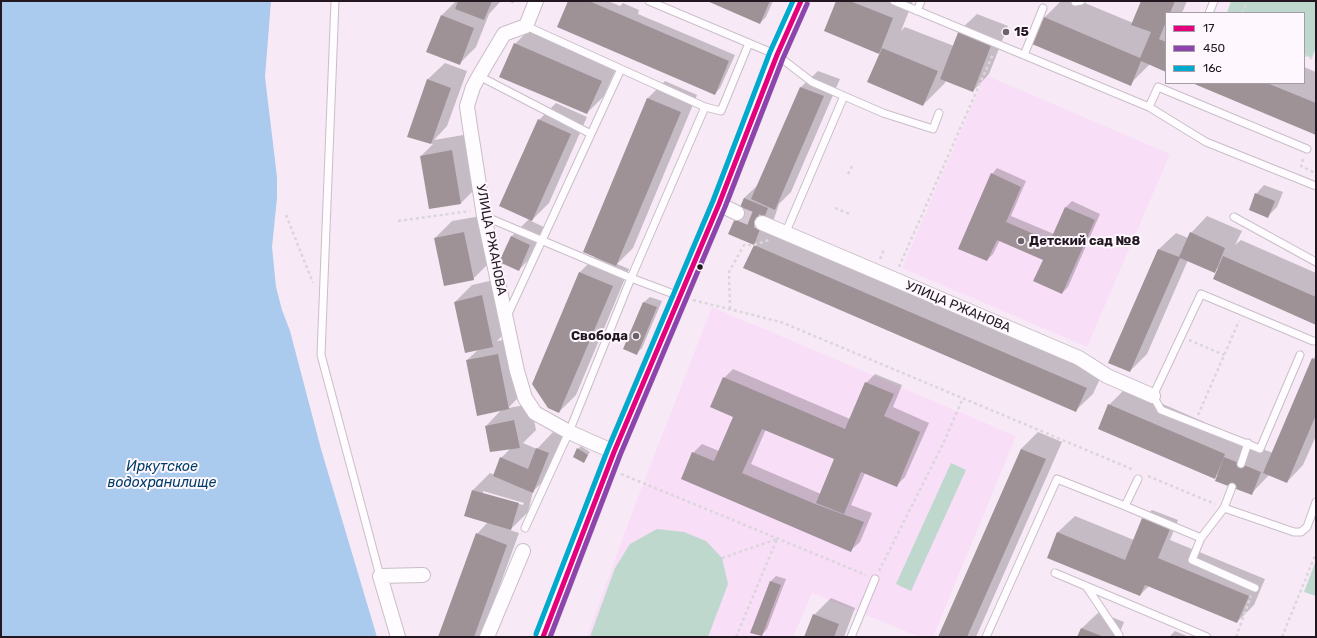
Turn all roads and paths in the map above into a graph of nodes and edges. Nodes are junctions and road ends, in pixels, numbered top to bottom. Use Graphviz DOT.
graph roads {
  1 [pos="335,1"];
  2 [pos="536,1"];
  3 [pos="649,1"];
  4 [pos="800,1"];
  5 [pos="894,1"];
  6 [pos="922,1"];
  7 [pos="1214,1"];
  8 [pos="1248,1"];
  9 [pos="1043,8"];
  10 [pos="917,11"];
  11 [pos="1209,12"];
  12 [pos="1242,12"];
  13 [pos="526,26"];
  14 [pos="749,43"];
  15 [pos="997,44"];
  16 [pos="777,55"];
  17 [pos="1024,55"];
  18 [pos="1305,55"];
  19 [pos="1316,60"];
  20 [pos="621,69"];
  21 [pos="479,76"];
  22 [pos="844,96"];
  23 [pos="705,107"];
  24 [pos="1149,107"];
  25 [pos="939,113"];
  26 [pos="591,134"];
  27 [pos="1306,149"];
  28 [pos="853,164"];
  29 [pos="1301,166"];
  30 [pos="1313,172"];
  31 [pos="848,174"];
  32 [pos="1316,186"];
  33 [pos="719,204"];
  34 [pos="835,208"];
  35 [pos="737,212"];
  36 [pos="479,213"];
  37 [pos="850,214"];
  38 [pos="1234,217"];
  39 [pos="398,221"];
  40 [pos="762,223"];
  41 [pos="785,234"];
  42 [pos="542,240"];
  43 [pos="884,249"];
  44 [pos="880,259"];
  45 [pos="1316,262"];
  46 [pos="631,278"];
  47 [pos="893,280"];
  48 [pos="679,296"];
  49 [pos="730,309"];
  50 [pos="1243,311"];
  51 [pos="506,318"];
  52 [pos="1181,336"];
  53 [pos="1313,341"];
  54 [pos="1224,355"];
  55 [pos="1300,355"];
  56 [pos="1153,396"];
  57 [pos="963,398"];
  58 [pos="1194,423"];
  59 [pos="569,432"];
  60 [pos="1248,444"];
  61 [pos="614,452"];
  62 [pos="1241,464"];
  63 [pos="607,468"];
  64 [pos="1144,474"];
  65 [pos="1137,475"];
  66 [pos="1232,487"];
  67 [pos="1316,502"];
  68 [pos="1126,506"];
  69 [pos="1224,508"];
  70 [pos="525,528"];
  71 [pos="1201,538"];
  72 [pos="777,539"];
  73 [pos="523,551"];
  74 [pos="1316,553"];
  75 [pos="722,558"];
  76 [pos="1055,573"];
  77 [pos="423,575"];
  78 [pos="380,576"];
  79 [pos="875,579"];
  80 [pos="1086,586"];
  81 [pos="1255,588"];
  82 [pos="398,637"];
  83 [pos="487,637"];
  84 [pos="543,637"];
  85 [pos="736,637"];
  86 [pos="851,637"];
  87 [pos="986,637"];
  88 [pos="1119,637"];
  89 [pos="1207,637"];
  90 [pos="1236,637"];
  91 [pos="1282,637"];
  1 -- 78 [label="lane"];
  2 -- 13 [label="street"];
  3 -- 14 [label="lane"];
  4 -- 16 [label="street"];
  5 -- 10 [label="lane"];
  6 -- 10 [label="lane"];
  7 -- 11 [label="lane"];
  8 -- 12 [label="path"];
  9 -- 17 [label="lane"];
  10 -- 15 [label="lane"];
  13 -- 20 [label="lane"];
  13 -- 21 [label="street, УЛИЦА РЖАНОВА"];
  14 -- 16 [label="lane"];
  14 -- 23 [label="lane"];
  15 -- 17 [label="lane"];
  15 -- 47 [label="path"];
  16 -- 22 [label="lane"];
  16 -- 33 [label="street"];
  17 -- 24 [label="lane"];
  18 -- 19 [label="path"];
  20 -- 23 [label="lane"];
  20 -- 26 [label="lane"];
  21 -- 26 [label="lane"];
  21 -- 36 [label="street, УЛИЦА РЖАНОВА"];
  22 -- 25 [label="lane"];
  22 -- 41 [label="lane"];
  23 -- 46 [label="lane"];
  24 -- 27 [label="lane"];
  24 -- 32 [label="lane"];
  26 -- 42 [label="lane"];
  28 -- 31 [label="path"];
  29 -- 30 [label="path"];
  33 -- 35 [label="street"];
  33 -- 48 [label="street"];
  34 -- 37 [label="path"];
  36 -- 39 [label="path"];
  36 -- 42 [label="lane"];
  36 -- 51 [label="street, УЛИЦА РЖАНОВА"];
  38 -- 45 [label="lane"];
  40 -- 41 [label="street, УЛИЦА РЖАНОВА"];
  41 -- 47 [label="street, УЛИЦА РЖАНОВА"];
  41 -- 49 [label="path"];
  42 -- 46 [label="lane"];
  42 -- 51 [label="lane"];
  43 -- 44 [label="path"];
  46 -- 48 [label="lane"];
  46 -- 59 [label="lane"];
  47 -- 56 [label="street, УЛИЦА РЖАНОВА"];
  48 -- 49 [label="path"];
  48 -- 61 [label="street"];
  49 -- 57 [label="path"];
  50 -- 52 [label="lane"];
  50 -- 53 [label="lane"];
  50 -- 54 [label="path"];
  51 -- 59 [label="street, УЛИЦА РЖАНОВА"];
  52 -- 54 [label="path"];
  52 -- 56 [label="lane"];
  54 -- 58 [label="path"];
  55 -- 60 [label="lane"];
  56 -- 58 [label="lane"];
  57 -- 65 [label="path"];
  57 -- 79 [label="path"];
  58 -- 60 [label="lane"];
  59 -- 61 [label="street, УЛИЦА РЖАНОВА"];
  59 -- 70 [label="lane"];
  60 -- 62 [label="lane"];
  61 -- 63 [label="street"];
  63 -- 72 [label="path"];
  63 -- 84 [label="street"];
  64 -- 69 [label="path"];
  65 -- 68 [label="lane"];
  66 -- 69 [label="lane"];
  67 -- 69 [label="lane"];
  68 -- 71 [label="lane"];
  68 -- 87 [label="lane"];
  69 -- 71 [label="lane"];
  71 -- 81 [label="lane"];
  72 -- 75 [label="path"];
  72 -- 79 [label="path"];
  72 -- 85 [label="path"];
  73 -- 83 [label="street"];
  74 -- 91 [label="path"];
  76 -- 80 [label="lane"];
  77 -- 78 [label="street"];
  78 -- 82 [label="street"];
  79 -- 86 [label="lane"];
  80 -- 88 [label="lane"];
  80 -- 89 [label="lane"];
  81 -- 90 [label="path"];
}
